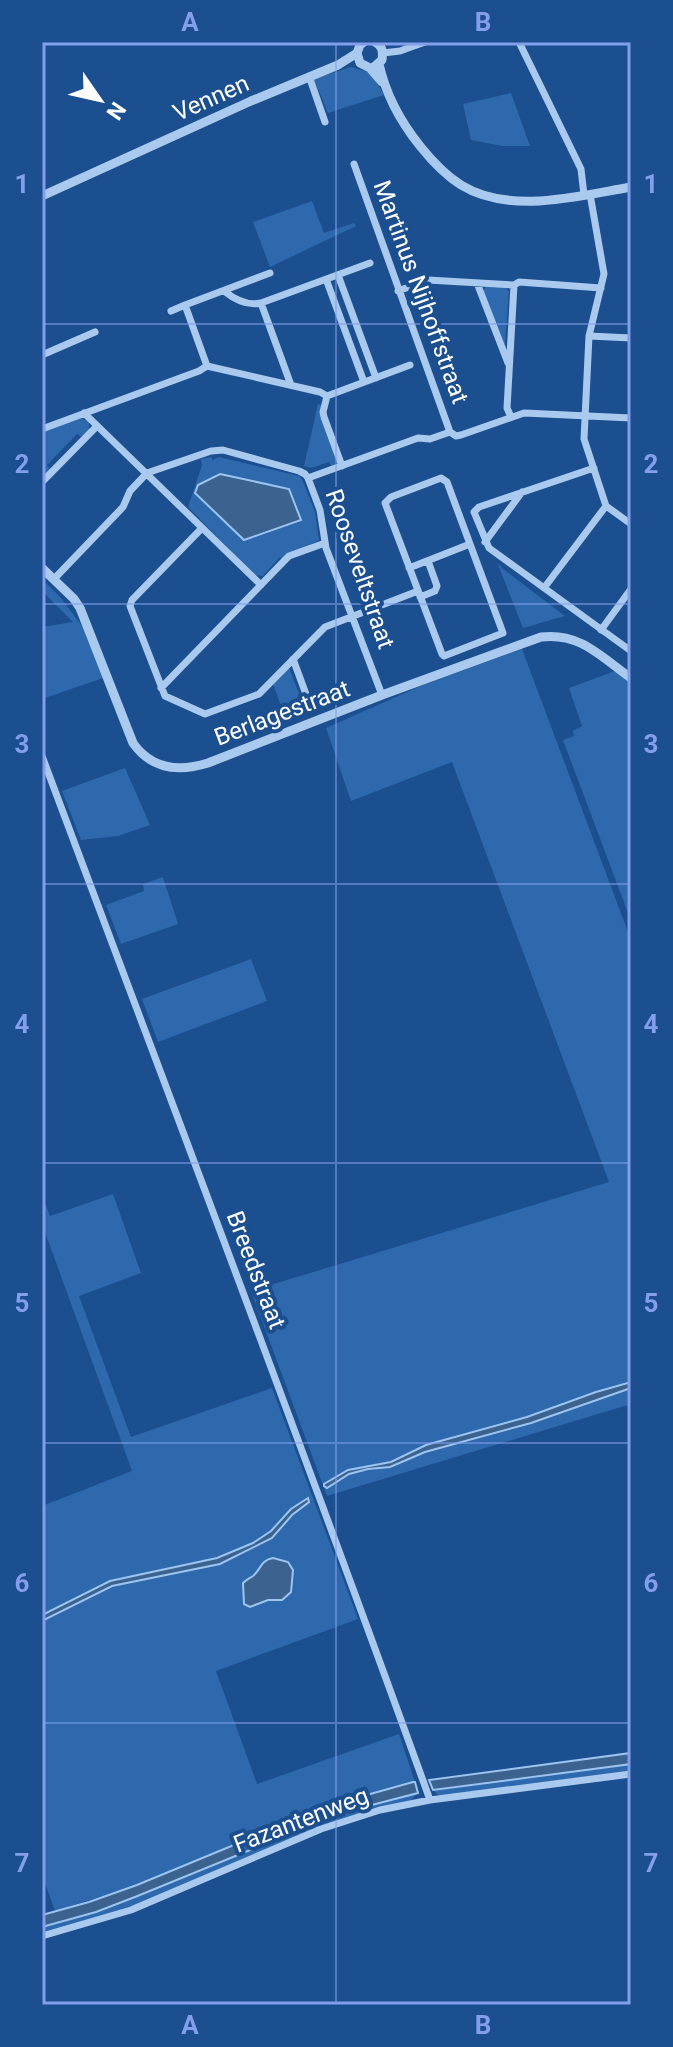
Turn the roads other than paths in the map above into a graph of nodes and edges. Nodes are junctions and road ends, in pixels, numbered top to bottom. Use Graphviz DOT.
graph roads {
  1 [pos="364,42"];
  2 [pos="375,42"];
  3 [pos="425,42"];
  4 [pos="519,42"];
  5 [pos="383,53"];
  6 [pos="358,58"];
  7 [pos="375,66"];
  8 [pos="309,76"];
  9 [pos="325,122"];
  10 [pos="354,164"];
  11 [pos="631,187"];
  12 [pos="587,194"];
  13 [pos="42,196"];
  14 [pos="370,263"];
  15 [pos="270,273"];
  16 [pos="338,275"];
  17 [pos="326,279"];
  18 [pos="477,283"];
  19 [pos="514,285"];
  20 [pos="601,288"];
  21 [pos="224,291"];
  22 [pos="398,291"];
  23 [pos="261,303"];
  24 [pos="185,305"];
  25 [pos="171,311"];
  26 [pos="95,332"];
  27 [pos="589,336"];
  28 [pos="631,338"];
  29 [pos="42,355"];
  30 [pos="410,365"];
  31 [pos="207,366"];
  32 [pos="510,367"];
  33 [pos="376,378"];
  34 [pos="364,382"];
  35 [pos="291,385"];
  36 [pos="327,396"];
  37 [pos="84,413"];
  38 [pos="584,416"];
  39 [pos="511,417"];
  40 [pos="631,418"];
  41 [pos="97,426"];
  42 [pos="42,429"];
  43 [pos="450,432"];
  44 [pos="342,466"];
  45 [pos="594,468"];
  46 [pos="147,473"];
  47 [pos="308,478"];
  48 [pos="42,482"];
  49 [pos="522,492"];
  50 [pos="606,506"];
  51 [pos="631,524"];
  52 [pos="202,528"];
  53 [pos="485,542"];
  54 [pos="325,543"];
  55 [pos="470,544"];
  56 [pos="428,561"];
  57 [pos="42,568"];
  58 [pos="409,568"];
  59 [pos="54,579"];
  60 [pos="261,585"];
  61 [pos="544,588"];
  62 [pos="631,589"];
  63 [pos="419,594"];
  64 [pos="353,616"];
  65 [pos="601,630"];
  66 [pos="631,651"];
  67 [pos="293,659"];
  68 [pos="631,678"];
  69 [pos="161,688"];
  70 [pos="382,695"];
  71 [pos="310,705"];
  72 [pos="42,756"];
  73 [pos="631,1774"];
  74 [pos="430,1800"];
  75 [pos="42,1936"];
  1 -- 6 [label="street"];
  2 -- 5 [label="street"];
  3 -- 5 [label="street"];
  4 -- 12 [label="street"];
  5 -- 7 [label="street"];
  6 -- 7 [label="street"];
  6 -- 8 [label="street, Vennen"];
  7 -- 12 [label="street"];
  8 -- 9 [label="street"];
  8 -- 13 [label="street, Vennen"];
  10 -- 22 [label="street, Martinus Nijhoffstraat"];
  11 -- 12 [label="street"];
  12 -- 20 [label="street"];
  14 -- 16 [label="street"];
  15 -- 21 [label="street"];
  16 -- 17 [label="street"];
  16 -- 33 [label="street"];
  17 -- 23 [label="street"];
  17 -- 34 [label="street"];
  18 -- 19 [label="street"];
  18 -- 22 [label="street"];
  18 -- 32 [label="street"];
  19 -- 20 [label="street"];
  19 -- 32 [label="street"];
  20 -- 27 [label="street"];
  21 -- 23 [label="street"];
  21 -- 24 [label="street"];
  22 -- 43 [label="street, Martinus Nijhoffstraat"];
  23 -- 35 [label="street"];
  24 -- 25 [label="street"];
  24 -- 31 [label="street"];
  26 -- 29 [label="street"];
  27 -- 28 [label="street"];
  27 -- 38 [label="street"];
  30 -- 33 [label="street"];
  31 -- 35 [label="street"];
  31 -- 37 [label="street"];
  32 -- 39 [label="street"];
  33 -- 34 [label="street"];
  34 -- 36 [label="street"];
  35 -- 36 [label="street"];
  36 -- 44 [label="street"];
  37 -- 41 [label="street"];
  37 -- 42 [label="street"];
  38 -- 39 [label="street"];
  38 -- 40 [label="street"];
  38 -- 45 [label="street"];
  39 -- 43 [label="street"];
  41 -- 46 [label="street"];
  41 -- 48 [label="street"];
  43 -- 44 [label="street"];
  44 -- 47 [label="street"];
  45 -- 49 [label="street"];
  45 -- 50 [label="street"];
  46 -- 47 [label="street, Rooseveltstraat"];
  46 -- 52 [label="street"];
  46 -- 59 [label="street"];
  47 -- 54 [label="street, Rooseveltstraat"];
  49 -- 53 [label="street"];
  49 -- 53 [label="street"];
  50 -- 51 [label="street"];
  50 -- 61 [label="street"];
  52 -- 60 [label="street"];
  52 -- 69 [label="street"];
  53 -- 61 [label="street"];
  54 -- 60 [label="street"];
  54 -- 64 [label="street, Rooseveltstraat"];
  55 -- 56 [label="street"];
  55 -- 58 [label="street"];
  55 -- 63 [label="street"];
  56 -- 58 [label="street"];
  56 -- 63 [label="street"];
  57 -- 59 [label="street, Berlagestraat"];
  58 -- 63 [label="street"];
  59 -- 70 [label="street, Berlagestraat"];
  60 -- 69 [label="street"];
  61 -- 65 [label="street"];
  62 -- 65 [label="street"];
  63 -- 64 [label="street"];
  64 -- 67 [label="street"];
  64 -- 70 [label="street, Rooseveltstraat"];
  65 -- 66 [label="street"];
  67 -- 69 [label="street"];
  67 -- 71 [label="street"];
  68 -- 70 [label="street, Berlagestraat"];
  72 -- 74 [label="street, Breedstraat"];
  73 -- 74 [label="street, Fazantenweg"];
  74 -- 75 [label="street, Fazantenweg"];
}
